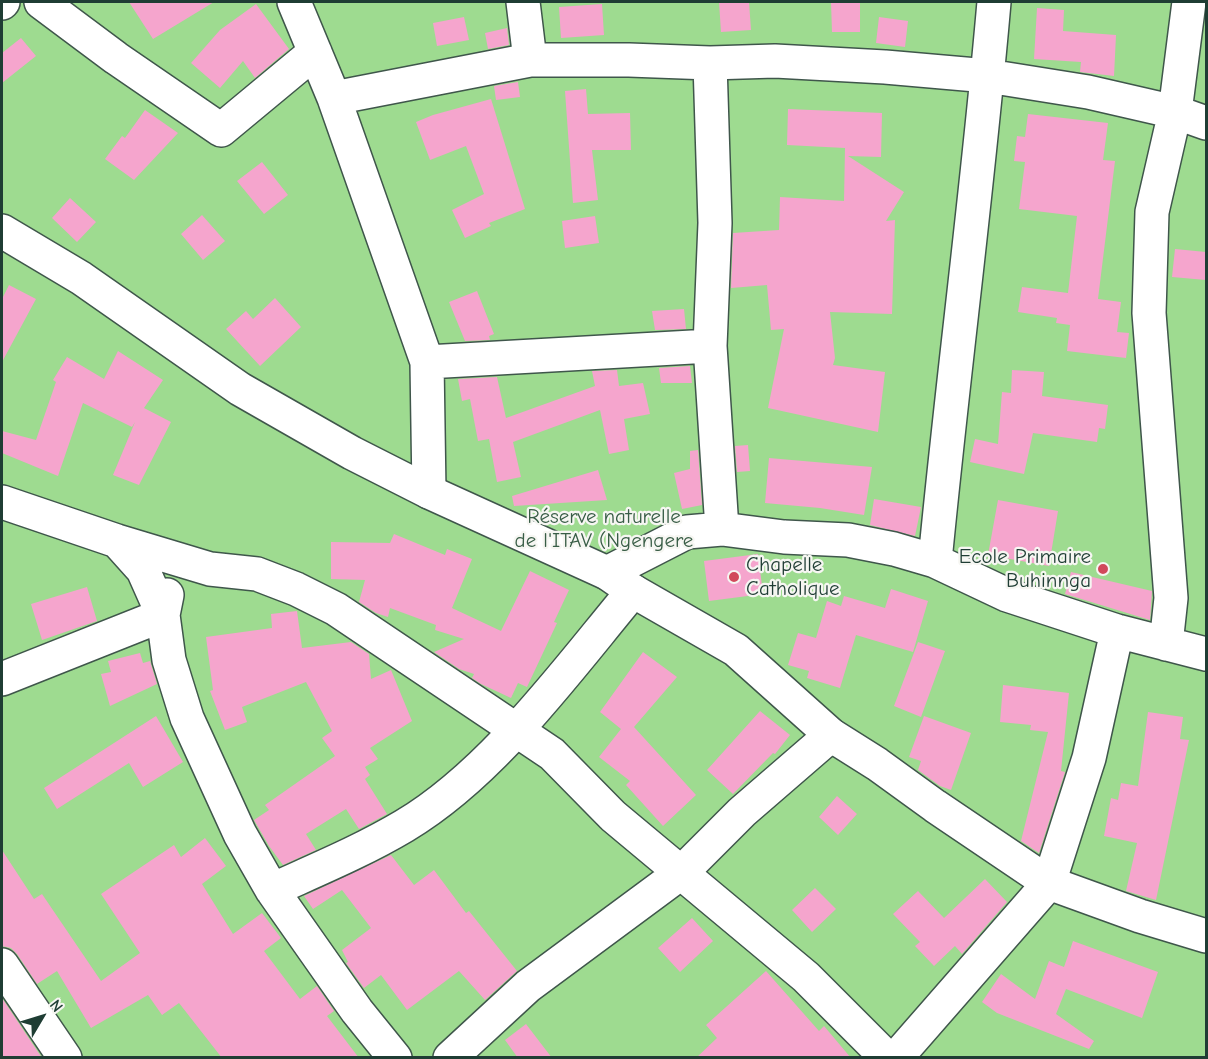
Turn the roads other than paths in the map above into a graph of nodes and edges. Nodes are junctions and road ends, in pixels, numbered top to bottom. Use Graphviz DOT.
graph roads {
  1 [pos="41,2"];
  2 [pos="294,2"];
  3 [pos="524,2"];
  4 [pos="994,2"];
  5 [pos="1189,2"];
  6 [pos="315,52"];
  7 [pos="530,60"];
  8 [pos="710,63"];
  9 [pos="988,76"];
  10 [pos="334,98"];
  11 [pos="1175,112"];
  12 [pos="1206,123"];
  13 [pos="2,231"];
  14 [pos="710,346"];
  15 [pos="427,362"];
  16 [pos="429,492"];
  17 [pos="2,502"];
  18 [pos="722,529"];
  19 [pos="117,541"];
  20 [pos="177,559"];
  21 [pos="935,561"];
  22 [pos="620,582"];
  23 [pos="163,615"];
  24 [pos="1117,631"];
  25 [pos="1166,644"];
  26 [pos="1206,654"];
  27 [pos="2,679"];
  28 [pos="516,729"];
  29 [pos="831,735"];
  30 [pos="682,872"];
  31 [pos="1049,884"];
  32 [pos="272,890"];
  33 [pos="1206,936"];
  34 [pos="2,965"];
  35 [pos="65,1058"];
  36 [pos="395,1058"];
  37 [pos="450,1058"];
  38 [pos="887,1058"];
  39 [pos="896,1058"];
  1 -- 6 [label="street"];
  2 -- 6 [label="street"];
  3 -- 7 [label="street"];
  4 -- 9 [label="street"];
  5 -- 11 [label="street"];
  6 -- 10 [label="street"];
  7 -- 8 [label="street"];
  7 -- 10 [label="street"];
  8 -- 9 [label="street"];
  8 -- 14 [label="street"];
  9 -- 11 [label="street"];
  9 -- 21 [label="street"];
  10 -- 15 [label="street"];
  11 -- 12 [label="street"];
  11 -- 25 [label="street"];
  13 -- 16 [label="street"];
  14 -- 15 [label="street"];
  14 -- 18 [label="street"];
  15 -- 16 [label="street"];
  16 -- 22 [label="street"];
  17 -- 19 [label="street"];
  18 -- 21 [label="street"];
  18 -- 22 [label="street"];
  19 -- 20 [label="street"];
  19 -- 23 [label="street"];
  20 -- 23 [label="street"];
  20 -- 28 [label="street"];
  21 -- 24 [label="street"];
  22 -- 28 [label="street"];
  22 -- 29 [label="street"];
  23 -- 27 [label="street"];
  23 -- 32 [label="street"];
  24 -- 25 [label="street"];
  24 -- 31 [label="street"];
  25 -- 26 [label="street"];
  28 -- 30 [label="street"];
  28 -- 32 [label="street"];
  29 -- 30 [label="street"];
  29 -- 31 [label="street"];
  30 -- 37 [label="street"];
  30 -- 38 [label="street"];
  31 -- 33 [label="street"];
  31 -- 39 [label="street"];
  32 -- 36 [label="street"];
  34 -- 35 [label="street"];
}
